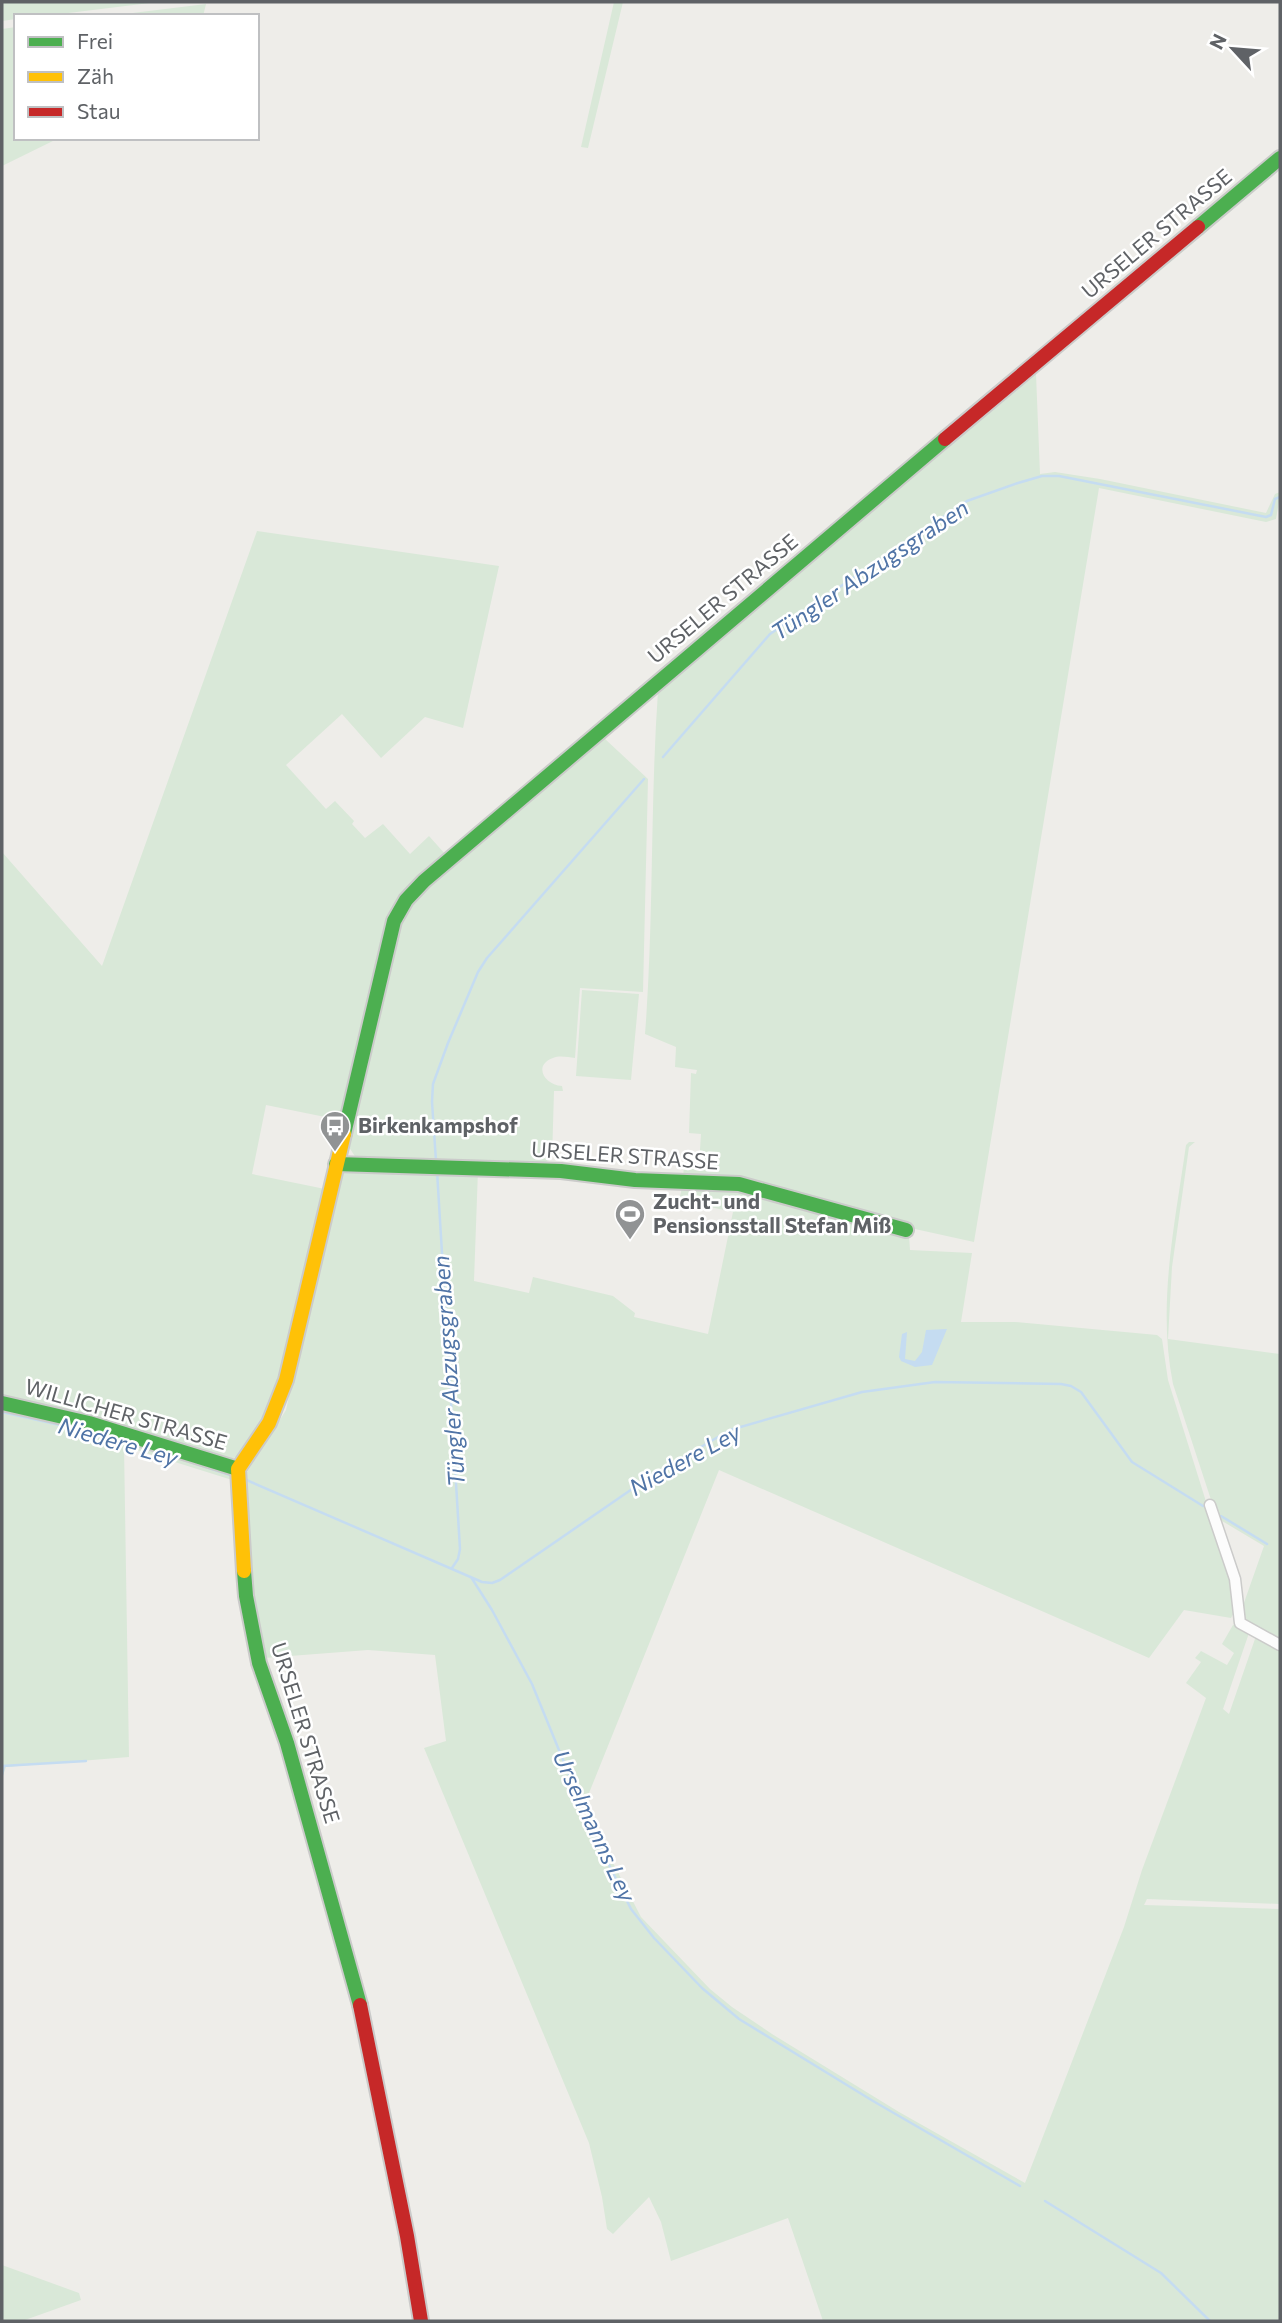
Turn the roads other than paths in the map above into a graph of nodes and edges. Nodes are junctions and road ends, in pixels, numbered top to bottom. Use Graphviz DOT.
graph roads {
  1 [pos="1280,158"];
  2 [pos="336,1164"];
  3 [pos="906,1230"];
  4 [pos="2,1403"];
  5 [pos="238,1469"];
  6 [pos="1210,1505"];
  7 [pos="1280,1645"];
  8 [pos="421,2321"];
  1 -- 2 [label="street, URSELER STRASSE"];
  2 -- 3 [label="street, URSELER STRASSE"];
  2 -- 5 [label="street, URSELER STRASSE"];
  4 -- 5 [label="street, WILLICHER STRASSE"];
  5 -- 8 [label="street, URSELER STRASSE"];
  6 -- 7 [label="street"];
}
